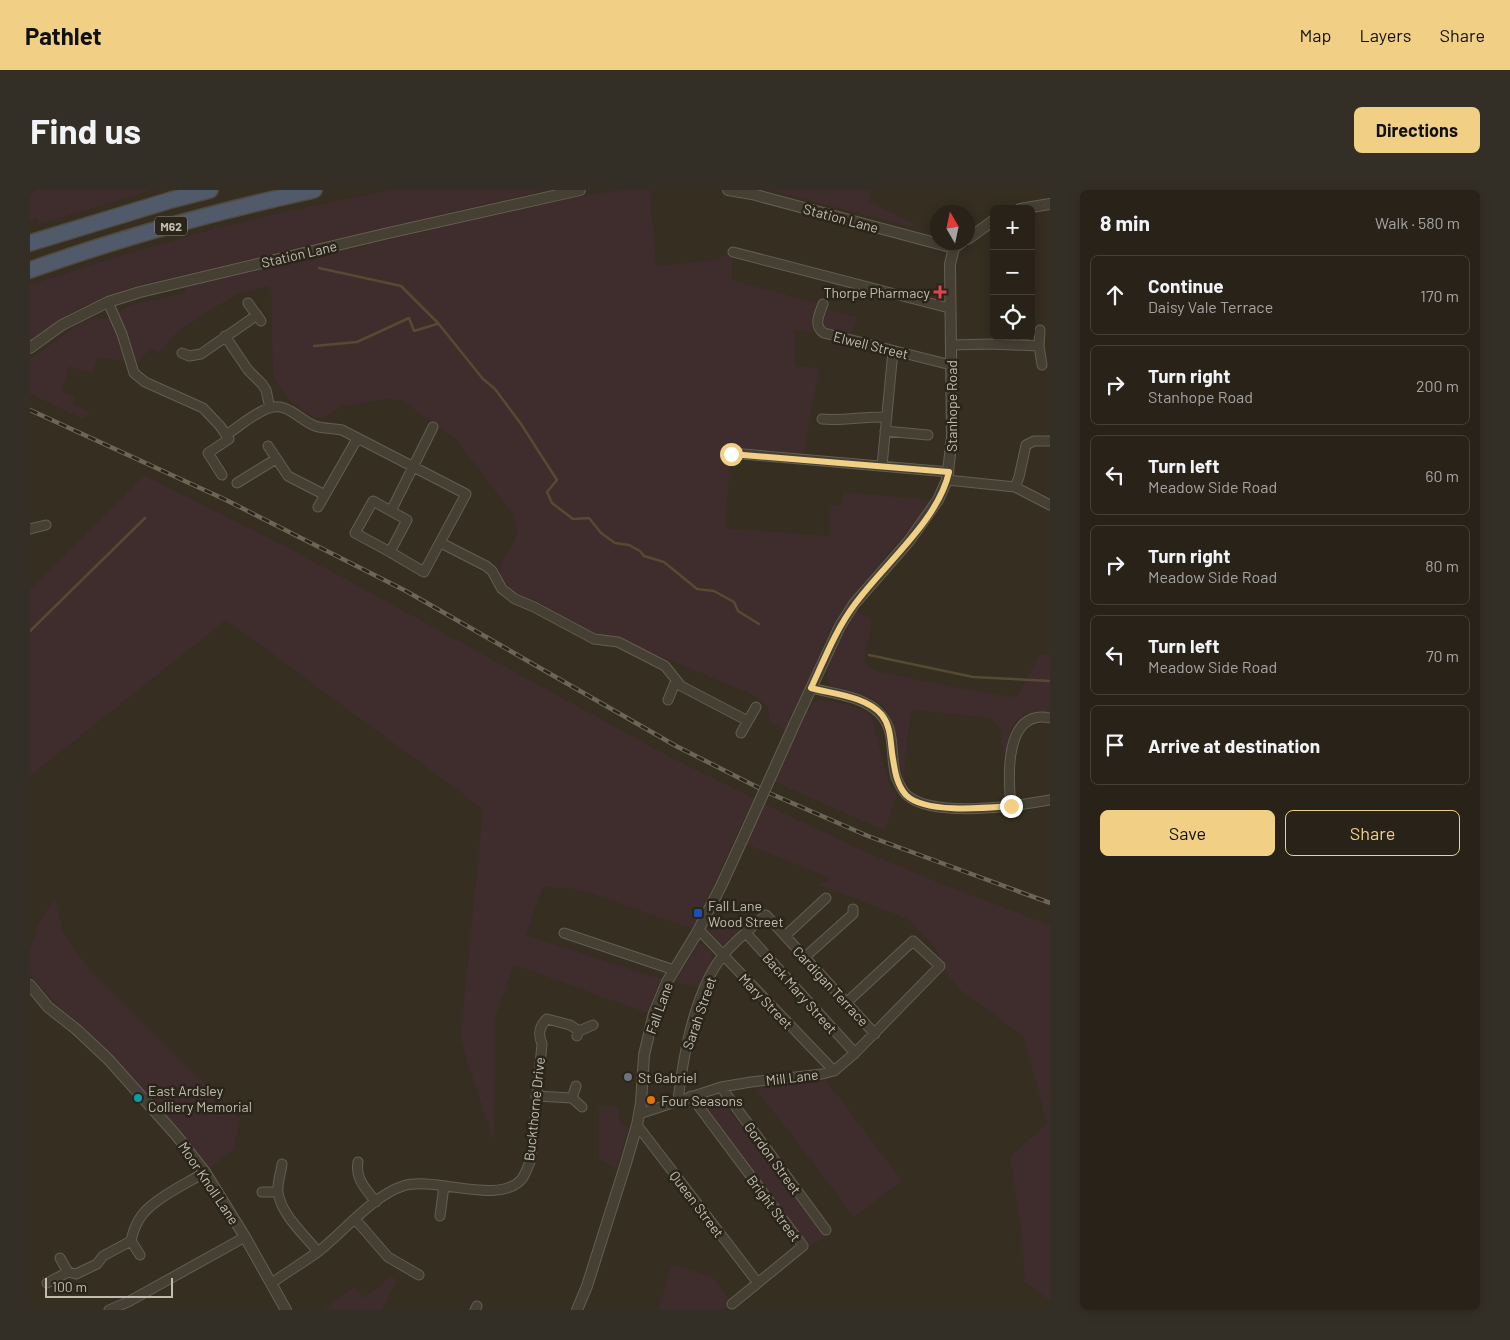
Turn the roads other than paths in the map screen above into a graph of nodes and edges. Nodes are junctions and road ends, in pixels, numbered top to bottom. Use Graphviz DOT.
graph roads {
  1 [pos="210,190"];
  2 [pos="314,190"];
  3 [pos="580,190"];
  4 [pos="728,190"];
  5 [pos="1050,204"];
  6 [pos="1035,206"];
  7 [pos="990,223"];
  8 [pos="975,234"];
  9 [pos="930,238"];
  10 [pos="30,243"];
  11 [pos="956,250"];
  12 [pos="733,252"];
  13 [pos="30,270"];
  14 [pos="108,302"];
  15 [pos="248,303"];
  16 [pos="823,304"];
  17 [pos="949,308"];
  18 [pos="1040,330"];
  19 [pos="225,336"];
  20 [pos="951,346"];
  21 [pos="1039,346"];
  22 [pos="30,348"];
  23 [pos="893,351"];
  24 [pos="182,353"];
  25 [pos="951,365"];
  26 [pos="1042,365"];
  27 [pos="270,408"];
  28 [pos="887,417"];
  29 [pos="822,419"];
  30 [pos="433,427"];
  31 [pos="886,431"];
  32 [pos="928,435"];
  33 [pos="228,437"];
  34 [pos="357,438"];
  35 [pos="1050,441"];
  36 [pos="268,446"];
  37 [pos="731,454"];
  38 [pos="276,459"];
  39 [pos="882,466"];
  40 [pos="413,468"];
  41 [pos="222,475"];
  42 [pos="948,476"];
  43 [pos="237,483"];
  44 [pos="1015,487"];
  45 [pos="325,495"];
  46 [pos="1050,505"];
  47 [pos="318,507"];
  48 [pos="391,511"];
  49 [pos="46,524"];
  50 [pos="30,529"];
  51 [pos="30,537"];
  52 [pos="441,543"];
  53 [pos="390,552"];
  54 [pos="677,683"];
  55 [pos="811,688"];
  56 [pos="668,700"];
  57 [pos="756,707"];
  58 [pos="1050,718"];
  59 [pos="748,721"];
  60 [pos="794,724"];
  61 [pos="742,734"];
  62 [pos="1050,800"];
  63 [pos="1011,806"];
  64 [pos="826,898"];
  65 [pos="853,909"];
  66 [pos="766,915"];
  67 [pos="698,931"];
  68 [pos="564,933"];
  69 [pos="746,933"];
  70 [pos="785,936"];
  71 [pos="722,956"];
  72 [pos="805,957"];
  73 [pos="674,970"];
  74 [pos="30,985"];
  75 [pos="846,1003"];
  76 [pos="593,1025"];
  77 [pos="875,1034"];
  78 [pos="855,1053"];
  79 [pos="834,1071"];
  80 [pos="576,1086"];
  81 [pos="721,1087"];
  82 [pos="536,1096"];
  83 [pos="691,1096"];
  84 [pos="572,1098"];
  85 [pos="678,1101"];
  86 [pos="582,1107"];
  87 [pos="639,1114"];
  88 [pos="636,1125"];
  89 [pos="358,1162"];
  90 [pos="282,1164"];
  91 [pos="205,1172"];
  92 [pos="444,1186"];
  93 [pos="262,1192"];
  94 [pos="278,1192"];
  95 [pos="376,1202"];
  96 [pos="440,1216"];
  97 [pos="355,1220"];
  98 [pos="826,1230"];
  99 [pos="245,1237"];
  100 [pos="131,1240"];
  101 [pos="318,1252"];
  102 [pos="140,1255"];
  103 [pos="60,1258"];
  104 [pos="68,1272"];
  105 [pos="419,1275"];
  106 [pos="47,1283"];
  107 [pos="272,1283"];
  108 [pos="758,1283"];
  109 [pos="732,1304"];
  110 [pos="109,1310"];
  111 [pos="286,1310"];
  112 [pos="577,1310"];
  1 -- 10 [label="highway, M62"];
  2 -- 13 [label="highway, M62"];
  3 -- 14 [label="street, Station Lane"];
  4 -- 9 [label="street, Station Lane"];
  5 -- 6 [label="street"];
  7 -- 8 [label="street"];
  11 -- 17 [label="street, Stanhope Road"];
  12 -- 17 [label="street"];
  14 -- 22 [label="street, Station Lane"];
  14 -- 33 [label="street"];
  15 -- 19 [label="street"];
  16 -- 23 [label="street, Elwell Street"];
  17 -- 20 [label="street, Stanhope Road"];
  18 -- 21 [label="street"];
  19 -- 24 [label="street"];
  19 -- 27 [label="street"];
  20 -- 21 [label="street"];
  20 -- 25 [label="street, Stanhope Road"];
  21 -- 26 [label="street"];
  23 -- 25 [label="street, Elwell Street"];
  23 -- 28 [label="street"];
  25 -- 42 [label="street, Stanhope Road"];
  27 -- 33 [label="street"];
  27 -- 34 [label="street"];
  28 -- 29 [label="street"];
  28 -- 31 [label="street"];
  30 -- 40 [label="street"];
  31 -- 32 [label="street"];
  31 -- 39 [label="street"];
  33 -- 41 [label="street"];
  34 -- 40 [label="street"];
  34 -- 45 [label="street"];
  35 -- 44 [label="street"];
  36 -- 38 [label="street"];
  37 -- 39 [label="street"];
  38 -- 43 [label="street"];
  38 -- 45 [label="street"];
  39 -- 42 [label="street"];
  40 -- 48 [label="street"];
  40 -- 52 [label="street"];
  42 -- 44 [label="street"];
  42 -- 55 [label="street, Stanhope Road"];
  44 -- 46 [label="street"];
  45 -- 47 [label="street"];
  48 -- 53 [label="street"];
  48 -- 53 [label="street"];
  49 -- 50 [label="street"];
  50 -- 51 [label="street"];
  52 -- 53 [label="street"];
  52 -- 54 [label="street"];
  54 -- 56 [label="street"];
  54 -- 59 [label="street"];
  55 -- 60 [label="street, Stanhope Road"];
  55 -- 63 [label="street"];
  57 -- 59 [label="street"];
  58 -- 63 [label="street"];
  59 -- 61 [label="street"];
  60 -- 67 [label="street, Fall Lane, bridge"];
  62 -- 63 [label="street"];
  64 -- 70 [label="street"];
  65 -- 72 [label="street"];
  66 -- 69 [label="street, Sarah Street"];
  66 -- 70 [label="street, Cardigan Terrace"];
  67 -- 71 [label="street, Mary Street"];
  67 -- 73 [label="street, Fall Lane"];
  68 -- 73 [label="street"];
  69 -- 71 [label="street, Sarah Street"];
  69 -- 78 [label="street, Back Mary Street"];
  70 -- 72 [label="street, Cardigan Terrace"];
  71 -- 79 [label="street, Mary Street"];
  71 -- 85 [label="street, Sarah Street"];
  72 -- 75 [label="street, Cardigan Terrace"];
  73 -- 87 [label="street, Fall Lane"];
  74 -- 91 [label="street, Moor Knoll Lane"];
  75 -- 77 [label="street, Cardigan Terrace"];
  75 -- 77 [label="street, Mill Lane"];
  76 -- 82 [label="street, Buckthorne Drive"];
  77 -- 78 [label="street, Mill Lane"];
  78 -- 79 [label="street, Mill Lane"];
  79 -- 81 [label="street, Mill Lane"];
  80 -- 84 [label="street"];
  81 -- 83 [label="street, Mill Lane"];
  81 -- 98 [label="street, Gordon Street"];
  82 -- 84 [label="street"];
  82 -- 92 [label="street, Buckthorne Drive"];
  83 -- 85 [label="street, Mill Lane"];
  83 -- 108 [label="street, Bright Street"];
  84 -- 86 [label="street"];
  85 -- 87 [label="street, Mill Lane"];
  87 -- 88 [label="street, Fall Lane"];
  88 -- 108 [label="street, Queen Street"];
  88 -- 112 [label="street, Fall Lane"];
  89 -- 95 [label="street"];
  90 -- 94 [label="street"];
  91 -- 99 [label="street, Moor Knoll Lane"];
  91 -- 100 [label="street"];
  92 -- 95 [label="street, Buckthorne Drive"];
  92 -- 96 [label="street"];
  93 -- 94 [label="street"];
  94 -- 101 [label="street"];
  95 -- 97 [label="street, Buckthorne Drive"];
  97 -- 101 [label="street, Buckthorne Drive"];
  97 -- 105 [label="street"];
  99 -- 107 [label="street, Moor Knoll Lane"];
  99 -- 110 [label="street"];
  100 -- 102 [label="street"];
  100 -- 104 [label="street"];
  101 -- 107 [label="street, Buckthorne Drive"];
  103 -- 104 [label="street"];
  104 -- 106 [label="street"];
  107 -- 111 [label="street, Moor Knoll Lane"];
  108 -- 109 [label="street, Bright Street"];
}
